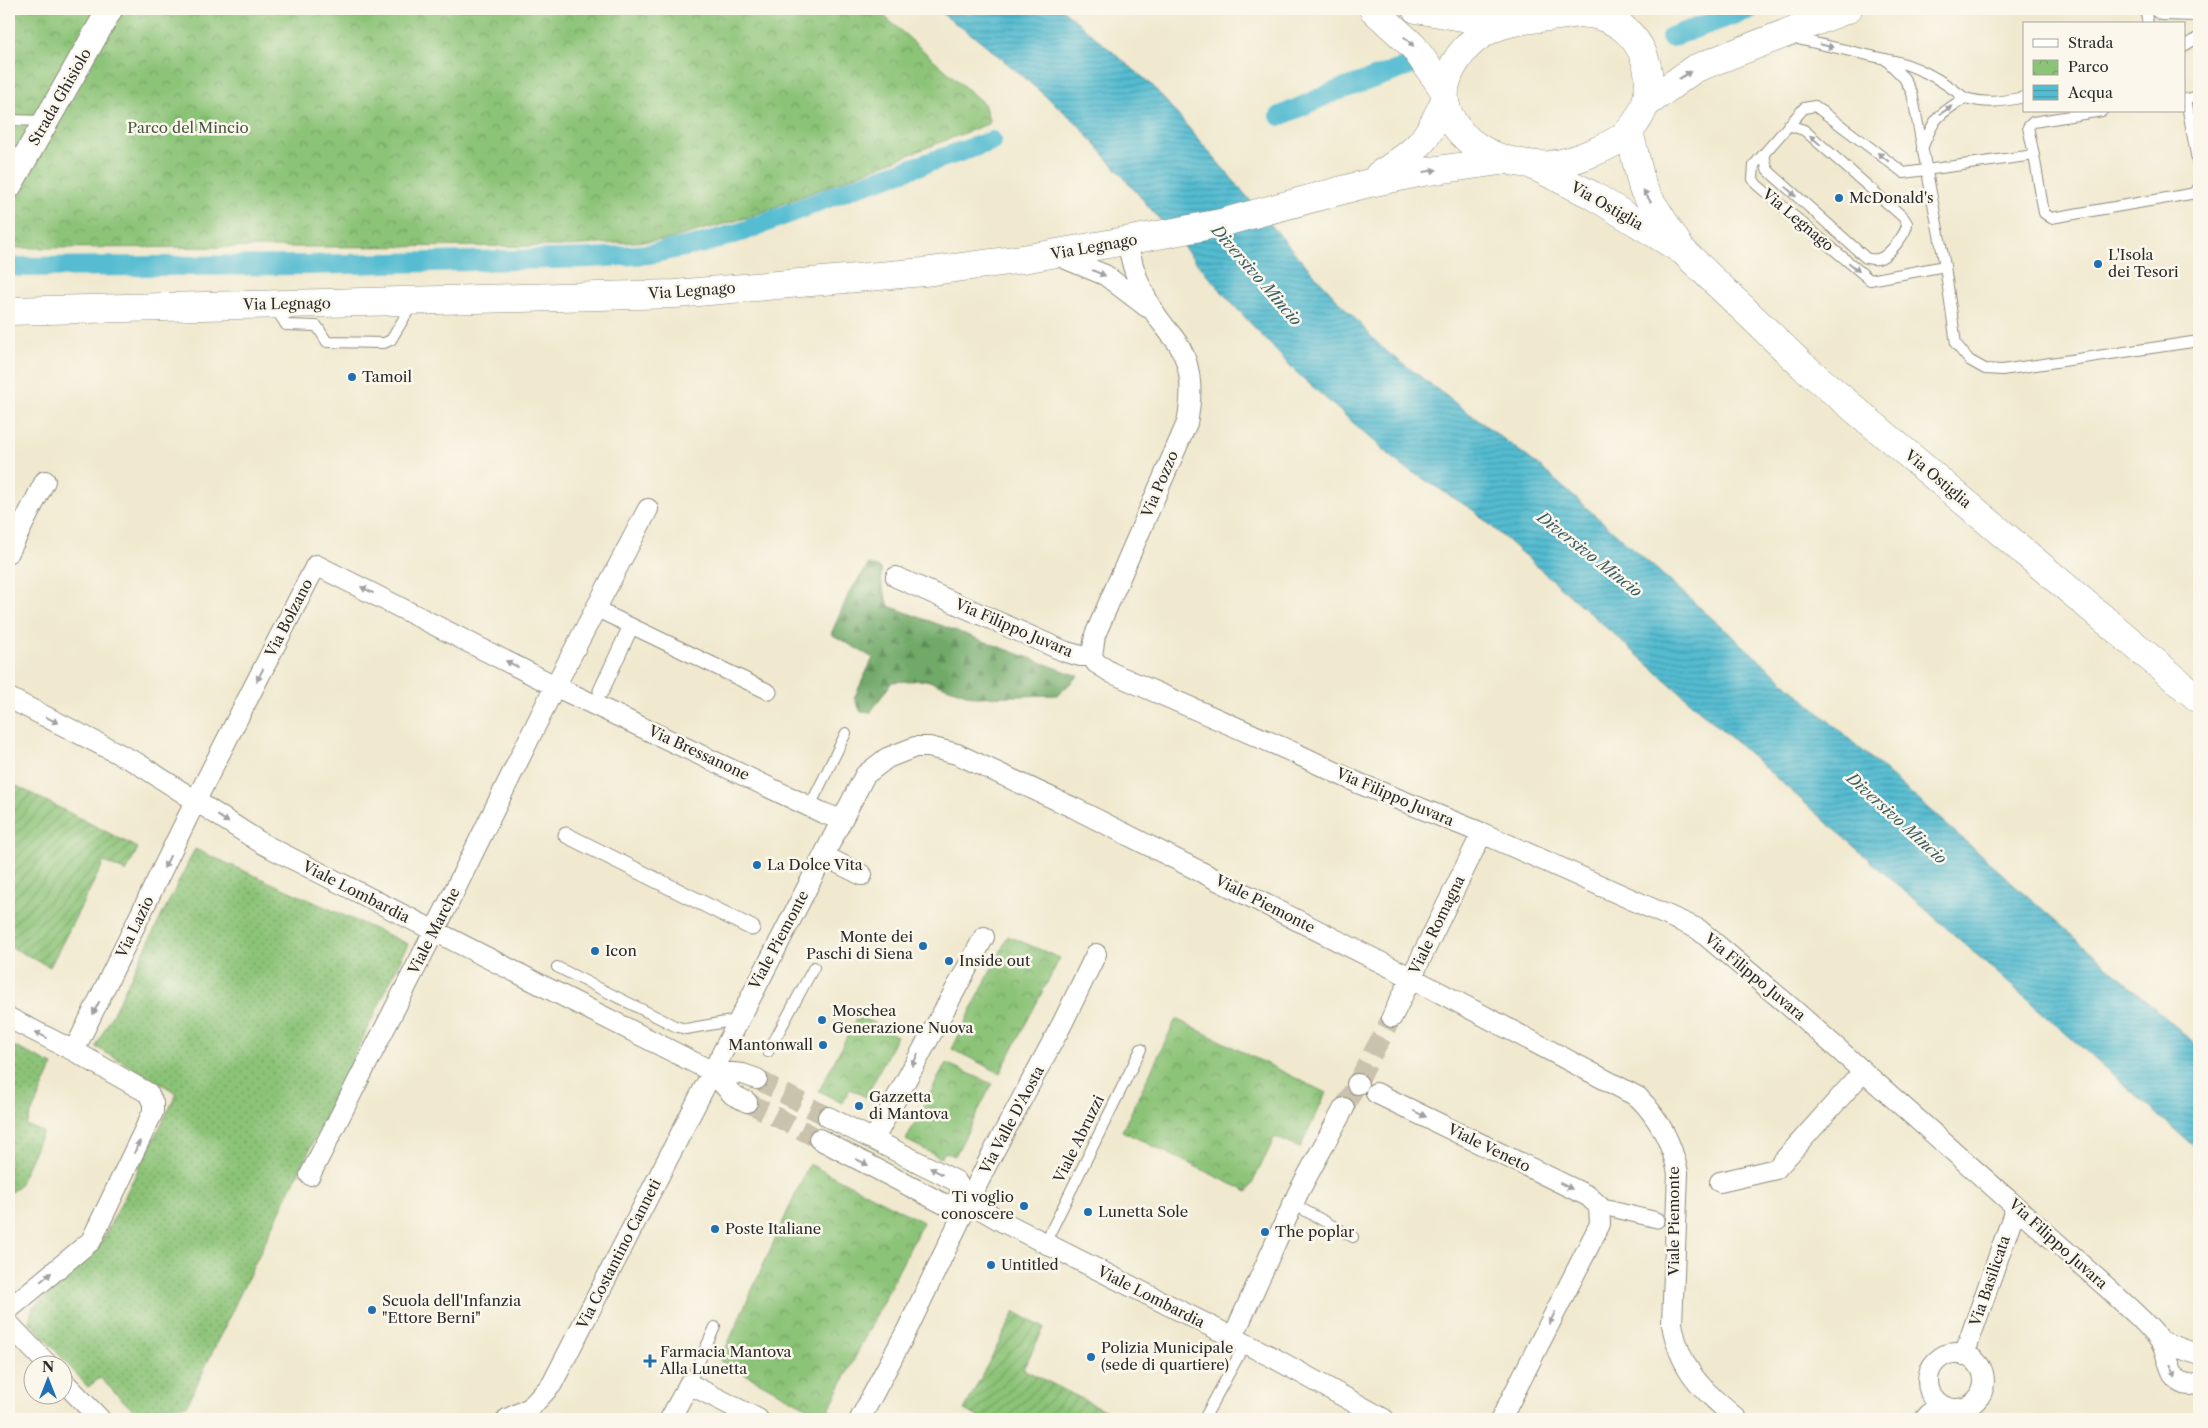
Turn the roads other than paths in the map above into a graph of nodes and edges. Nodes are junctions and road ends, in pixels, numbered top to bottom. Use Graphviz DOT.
graph roads {
  1 [pos="110,9"];
  2 [pos="1374,9"];
  3 [pos="1416,9"];
  4 [pos="1848,9"];
  5 [pos="2145,9"];
  6 [pos="2152,9"];
  7 [pos="1588,11"];
  8 [pos="2199,16"];
  9 [pos="2148,22"];
  10 [pos="1503,24"];
  11 [pos="1780,35"];
  12 [pos="2199,37"];
  13 [pos="2186,45"];
  14 [pos="1886,59"];
  15 [pos="1444,95"];
  16 [pos="2199,96"];
  17 [pos="2023,97"];
  18 [pos="1965,98"];
  19 [pos="2186,99"];
  20 [pos="1646,104"];
  21 [pos="2186,104"];
  22 [pos="2096,112"];
  23 [pos="9,120"];
  24 [pos="46,121"];
  25 [pos="1788,125"];
  26 [pos="1629,131"];
  27 [pos="1921,150"];
  28 [pos="1764,154"];
  29 [pos="2034,155"];
  30 [pos="1518,162"];
  31 [pos="2199,171"];
  32 [pos="1926,172"];
  33 [pos="1365,184"];
  34 [pos="2199,184"];
  35 [pos="9,186"];
  36 [pos="1141,238"];
  37 [pos="1683,251"];
  38 [pos="1054,254"];
  39 [pos="1945,266"];
  40 [pos="414,301"];
  41 [pos="274,305"];
  42 [pos="9,311"];
  43 [pos="1155,314"];
  44 [pos="2199,341"];
  45 [pos="45,481"];
  46 [pos="648,509"];
  47 [pos="9,552"];
  48 [pos="896,577"];
  49 [pos="596,609"];
  50 [pos="631,626"];
  51 [pos="1092,656"];
  52 [pos="556,686"];
  53 [pos="601,691"];
  54 [pos="768,692"];
  55 [pos="9,698"];
  56 [pos="2199,698"];
  57 [pos="846,733"];
  58 [pos="195,802"];
  59 [pos="810,806"];
  60 [pos="842,820"];
  61 [pos="1482,833"];
  62 [pos="566,835"];
  63 [pos="824,856"];
  64 [pos="862,875"];
  65 [pos="752,928"];
  66 [pos="434,931"];
  67 [pos="984,937"];
  68 [pos="1096,954"];
  69 [pos="557,967"];
  70 [pos="814,968"];
  71 [pos="1412,978"];
  72 [pos="1392,1016"];
  73 [pos="9,1018"];
  74 [pos="737,1020"];
  75 [pos="1141,1049"];
  76 [pos="74,1051"];
  77 [pos="768,1052"];
  78 [pos="711,1071"];
  79 [pos="1862,1073"];
  80 [pos="757,1080"];
  81 [pos="1376,1093"];
  82 [pos="747,1102"];
  83 [pos="1344,1108"];
  84 [pos="828,1117"];
  85 [pos="819,1139"];
  86 [pos="874,1139"];
  87 [pos="310,1176"];
  88 [pos="1720,1182"];
  89 [pos="970,1203"];
  90 [pos="1293,1204"];
  91 [pos="1599,1206"];
  92 [pos="2016,1207"];
  93 [pos="1657,1220"];
  94 [pos="1353,1236"];
  95 [pos="1045,1243"];
  96 [pos="9,1308"];
  97 [pos="9,1324"];
  98 [pos="715,1327"];
  99 [pos="1238,1341"];
  100 [pos="2160,1341"];
  101 [pos="1964,1355"];
  102 [pos="2199,1355"];
  103 [pos="39,1356"];
  104 [pos="689,1384"];
  105 [pos="2199,1384"];
  106 [pos="72,1390"];
  107 [pos="1939,1403"];
  108 [pos="100,1419"];
  109 [pos="507,1419"];
  110 [pos="670,1419"];
  111 [pos="758,1419"];
  112 [pos="860,1419"];
  113 [pos="1204,1419"];
  114 [pos="1384,1419"];
  115 [pos="1501,1419"];
  116 [pos="1737,1419"];
  117 [pos="1925,1419"];
  1 -- 24 [label="street, Strada Ghisiolo"];
  2 -- 15 [label="main road, one-way"];
  3 -- 10 [label="main road"];
  4 -- 11 [label="main road, Via Legnago"];
  5 -- 9 [label="lane"];
  6 -- 8 [label="lane"];
  7 -- 10 [label="main road, Via Legnago"];
  7 -- 20 [label="main road, Via Legnago"];
  10 -- 15 [label="main road, Via Legnago"];
  11 -- 14 [label="lane, one-way"];
  20 -- 11 [label="main road, Via Legnago, one-way"];
  12 -- 13 [label="lane"];
  14 -- 18 [label="lane"];
  14 -- 27 [label="lane"];
  15 -- 30 [label="main road, Via Legnago"];
  15 -- 33 [label="main road, Via Legnago"];
  16 -- 19 [label="lane"];
  17 -- 18 [label="lane"];
  27 -- 18 [label="lane, one-way"];
  20 -- 26 [label="main road, Via Legnago"];
  21 -- 31 [label="lane"];
  22 -- 29 [label="lane"];
  23 -- 24 [label="lane"];
  24 -- 35 [label="street, Strada Ghisiolo"];
  25 -- 28 [label="lane, Via Legnago"];
  28 -- 25 [label="lane, one-way"];
  32 -- 25 [label="lane, Via Legnago, one-way"];
  26 -- 30 [label="main road, Via Legnago"];
  37 -- 26 [label="main road, Via Ostiglia, one-way"];
  27 -- 32 [label="lane"];
  28 -- 39 [label="lane, Via Legnago, one-way"];
  29 -- 32 [label="lane, Via Legnago"];
  29 -- 34 [label="lane"];
  33 -- 30 [label="main road, Via Legnago, one-way"];
  30 -- 37 [label="main road, Via Ostiglia"];
  32 -- 39 [label="lane"];
  33 -- 36 [label="main road, Via Legnago"];
  36 -- 38 [label="main road, Via Legnago"];
  36 -- 43 [label="street, Via Pozzo"];
  37 -- 56 [label="main road, Via Ostiglia"];
  38 -- 40 [label="main road, Via Legnago"];
  38 -- 43 [label="street, Via Pozzo, one-way"];
  39 -- 44 [label="lane"];
  40 -- 41 [label="main road, Via Legnago"];
  40 -- 41 [label="lane"];
  41 -- 42 [label="main road, Via Legnago"];
  43 -- 51 [label="street, Via Pozzo"];
  45 -- 47 [label="street"];
  46 -- 49 [label="street, Viale Marche"];
  48 -- 51 [label="street, Via Filippo Juvara"];
  49 -- 50 [label="street"];
  49 -- 52 [label="street, Viale Marche"];
  50 -- 53 [label="street"];
  50 -- 54 [label="street"];
  51 -- 61 [label="street, Via Filippo Juvara"];
  52 -- 58 [label="street, Via Bolzano, one-way"];
  52 -- 59 [label="street, Via Bressanone"];
  52 -- 66 [label="street, Viale Marche"];
  55 -- 58 [label="street, Viale Lombardia, one-way"];
  57 -- 59 [label="lane"];
  58 -- 66 [label="street, Viale Lombardia, one-way"];
  58 -- 76 [label="street, Via Lazio, one-way"];
  59 -- 60 [label="street, Via Bressanone"];
  60 -- 63 [label="street, Viale Piemonte"];
  60 -- 71 [label="street, Viale Piemonte"];
  61 -- 71 [label="street, Viale Romagna"];
  61 -- 79 [label="street, Via Filippo Juvara"];
  62 -- 65 [label="street"];
  63 -- 64 [label="street"];
  63 -- 74 [label="street, Viale Piemonte"];
  66 -- 78 [label="street, Viale Lombardia"];
  66 -- 87 [label="street, Viale Marche"];
  67 -- 86 [label="street, one-way"];
  68 -- 89 [label="street, Via Valle D'Aosta"];
  69 -- 74 [label="lane"];
  70 -- 77 [label="lane"];
  71 -- 72 [label="street, Viale Romagna"];
  71 -- 116 [label="street, Viale Piemonte"];
  76 -- 73 [label="street, one-way"];
  74 -- 78 [label="street, Viale Piemonte"];
  75 -- 95 [label="lane, Viale Abruzzi"];
  96 -- 76 [label="street, one-way"];
  78 -- 80 [label="street, Viale Lombardia"];
  78 -- 82 [label="street, Viale Lombardia"];
  78 -- 109 [label="street, Via Costantino Canneti"];
  79 -- 88 [label="street"];
  79 -- 92 [label="street, Via Filippo Juvara"];
  81 -- 91 [label="street, Viale Veneto, one-way"];
  83 -- 90 [label="street"];
  84 -- 86 [label="street, Viale Lombardia"];
  85 -- 89 [label="street, one-way"];
  89 -- 86 [label="street, Viale Lombardia, one-way"];
  89 -- 95 [label="street, Viale Lombardia"];
  89 -- 112 [label="street, Via Valle D'Aosta"];
  90 -- 94 [label="lane"];
  90 -- 99 [label="street"];
  91 -- 93 [label="street, Viale Veneto"];
  91 -- 115 [label="street, one-way"];
  92 -- 100 [label="street, Via Filippo Juvara"];
  92 -- 101 [label="street, Via Basilicata"];
  95 -- 99 [label="street, Viale Lombardia"];
  97 -- 103 [label="street"];
  98 -- 104 [label="lane"];
  99 -- 113 [label="lane"];
  99 -- 114 [label="street, Viale Lombardia"];
  100 -- 102 [label="street, Via Filippo Juvara"];
  100 -- 105 [label="street, Via Filippo Juvara, one-way"];
  101 -- 107 [label="street"];
  101 -- 107 [label="street"];
  104 -- 110 [label="street"];
  104 -- 111 [label="street"];
  106 -- 108 [label="street"];
  107 -- 117 [label="street"];
}
